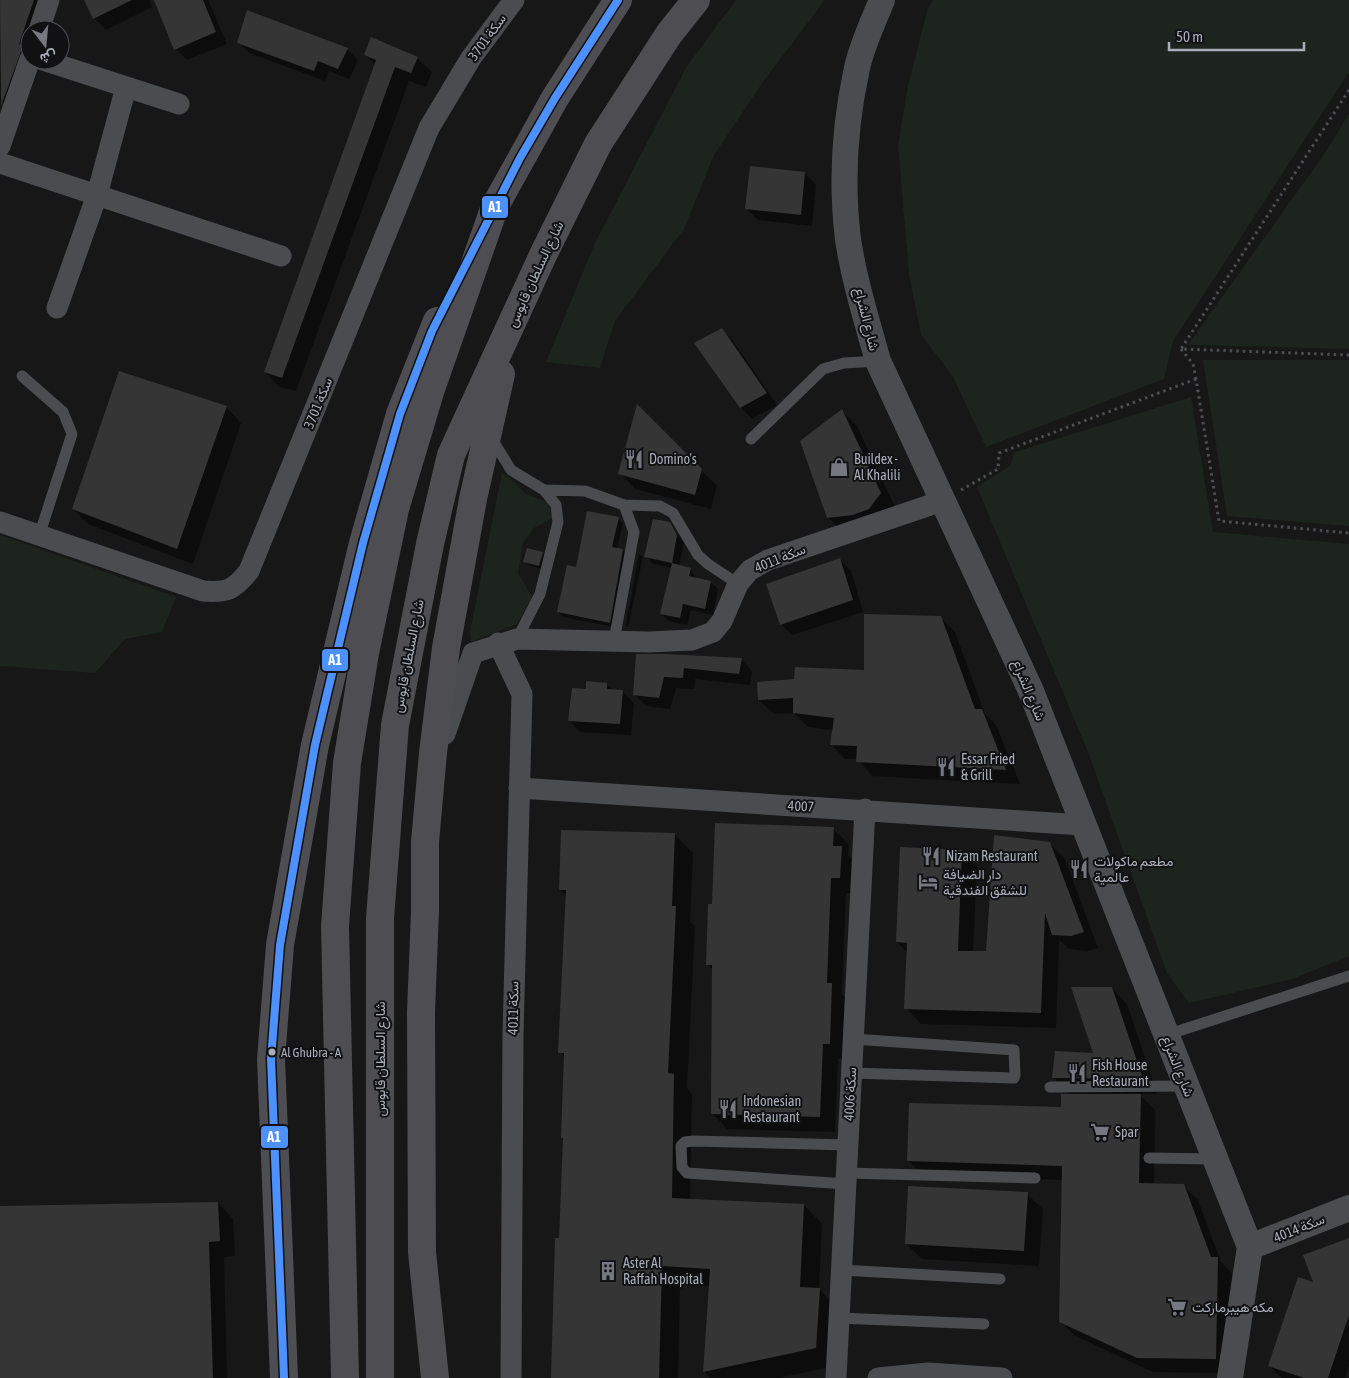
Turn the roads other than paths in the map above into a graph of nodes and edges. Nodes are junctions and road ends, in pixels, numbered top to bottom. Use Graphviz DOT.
graph roads {
  1 [pos="49,0"];
  2 [pos="514,0"];
  3 [pos="618,0"];
  4 [pos="696,0"];
  5 [pos="882,0"];
  6 [pos="42,20"];
  7 [pos="70,69"];
  8 [pos="26,70"];
  9 [pos="126,87"];
  10 [pos="178,104"];
  11 [pos="0,146"];
  12 [pos="0,164"];
  13 [pos="97,195"];
  14 [pos="495,206"];
  15 [pos="544,253"];
  16 [pos="281,256"];
  17 [pos="57,308"];
  18 [pos="878,361"];
  19 [pos="22,376"];
  20 [pos="490,424"];
  21 [pos="751,439"];
  22 [pos="544,490"];
  23 [pos="942,501"];
  24 [pos="624,505"];
  25 [pos="0,522"];
  26 [pos="39,536"];
  27 [pos="738,584"];
  28 [pos="507,641"];
  29 [pos="614,641"];
  30 [pos="433,753"];
  31 [pos="519,788"];
  32 [pos="864,809"];
  33 [pos="1083,825"];
  34 [pos="1349,976"];
  35 [pos="1166,1035"];
  36 [pos="853,1039"];
  37 [pos="851,1073"];
  38 [pos="1186,1086"];
  39 [pos="1050,1087"];
  40 [pos="848,1144"];
  41 [pos="1149,1158"];
  42 [pos="1215,1159"];
  43 [pos="1036,1178"];
  44 [pos="846,1179"];
  45 [pos="1349,1208"];
  46 [pos="1250,1247"];
  47 [pos="842,1270"];
  48 [pos="1000,1279"];
  49 [pos="839,1318"];
  50 [pos="984,1324"];
  51 [pos="380,1373"];
  52 [pos="345,1375"];
  53 [pos="284,1378"];
  54 [pos="435,1378"];
  55 [pos="510,1378"];
  56 [pos="836,1378"];
  57 [pos="878,1378"];
  58 [pos="1002,1378"];
  59 [pos="1230,1378"];
  1 -- 6 [label="street"];
  2 -- 26 [label="street, سكة 3701"];
  3 -- 14 [label="highway"];
  4 -- 15 [label="highway, شارع السلطان قابوس"];
  5 -- 18 [label="street, شارع الشراع"];
  7 -- 9 [label="street"];
  8 -- 11 [label="street"];
  9 -- 10 [label="street"];
  9 -- 13 [label="street"];
  12 -- 13 [label="street"];
  13 -- 16 [label="street"];
  13 -- 17 [label="street"];
  14 -- 52 [label="highway"];
  14 -- 53 [label="highway"];
  15 -- 20 [label="highway"];
  15 -- 51 [label="highway, شارع السلطان قابوس"];
  18 -- 21 [label="lane"];
  18 -- 23 [label="street, شارع الشراع"];
  19 -- 26 [label="lane"];
  20 -- 22 [label="lane"];
  20 -- 30 [label="highway"];
  22 -- 24 [label="lane"];
  22 -- 28 [label="lane"];
  23 -- 27 [label="street, سكة 4011"];
  23 -- 33 [label="street, شارع الشراع"];
  24 -- 27 [label="lane"];
  24 -- 29 [label="lane"];
  25 -- 26 [label="street, سكة 3701"];
  27 -- 29 [label="street, سكة 4011"];
  28 -- 29 [label="street, سكة 4011"];
  28 -- 30 [label="street, سكة 4011"];
  28 -- 31 [label="street, سكة 4011"];
  30 -- 54 [label="highway"];
  31 -- 32 [label="street, 4007"];
  31 -- 55 [label="street, سكة 4011"];
  32 -- 33 [label="street, 4007"];
  32 -- 36 [label="street, سكة 4006"];
  33 -- 35 [label="street, شارع الشراع"];
  34 -- 35 [label="lane"];
  35 -- 38 [label="street, شارع الشراع"];
  36 -- 37 [label="street, سكة 4006"];
  36 -- 37 [label="lane"];
  37 -- 40 [label="street, سكة 4006"];
  38 -- 39 [label="lane"];
  38 -- 42 [label="street, شارع الشراع"];
  40 -- 44 [label="street, سكة 4006"];
  40 -- 44 [label="lane"];
  41 -- 42 [label="lane"];
  42 -- 46 [label="street, شارع الشراع"];
  43 -- 44 [label="lane"];
  44 -- 47 [label="street, سكة 4006"];
  45 -- 46 [label="street, سكة 4014"];
  46 -- 59 [label="street"];
  47 -- 48 [label="lane"];
  47 -- 49 [label="street, سكة 4006"];
  49 -- 50 [label="lane"];
  49 -- 56 [label="street, سكة 4006"];
  57 -- 58 [label="street"];
}
